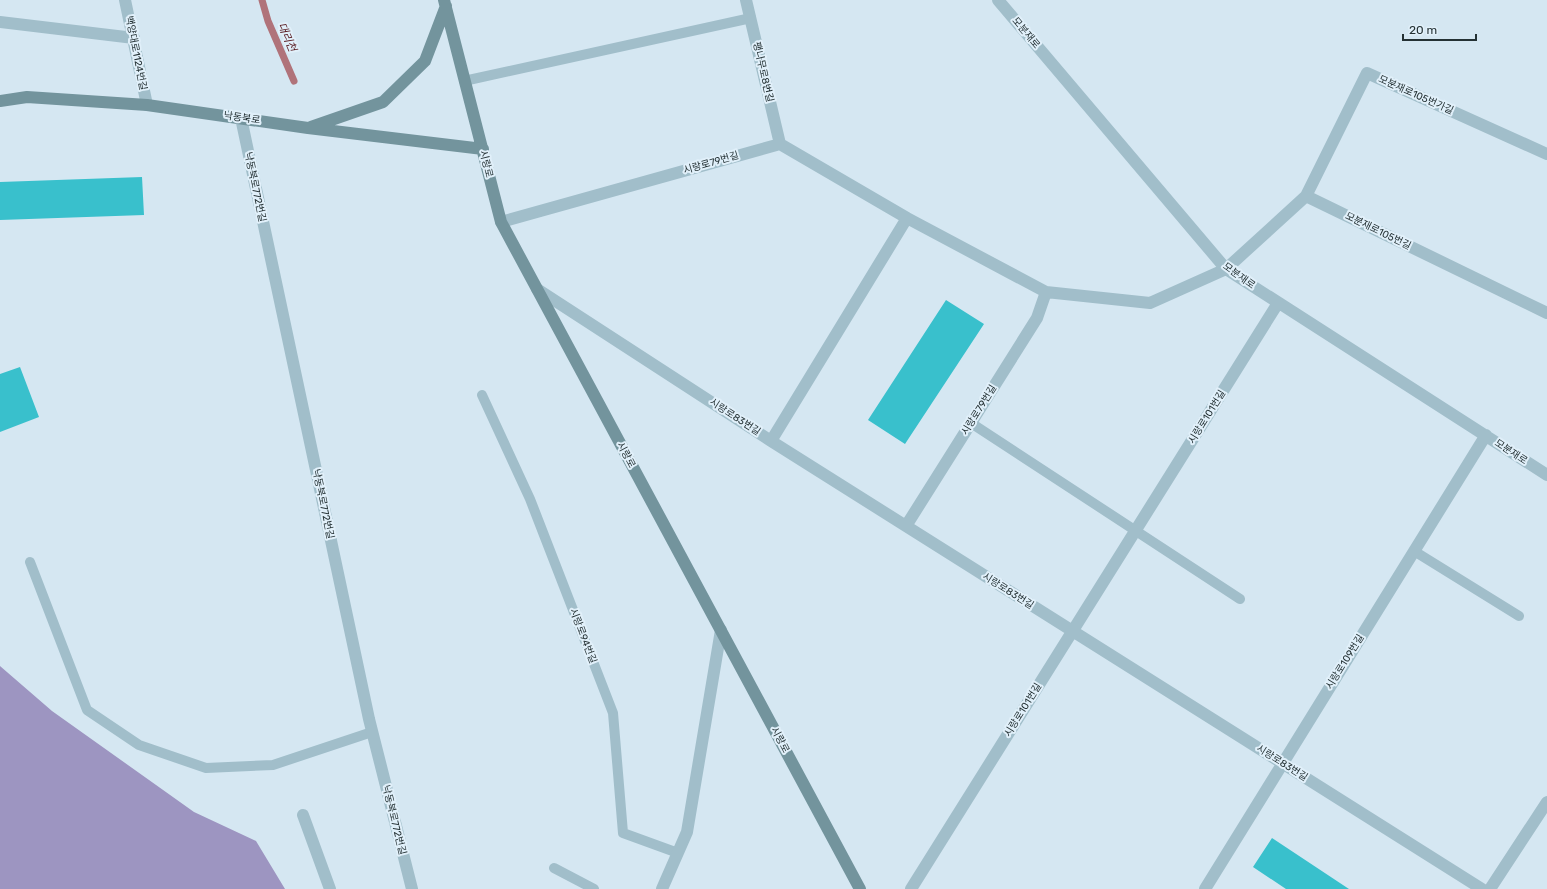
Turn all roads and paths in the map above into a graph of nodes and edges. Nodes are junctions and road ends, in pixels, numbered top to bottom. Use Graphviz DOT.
graph roads {
  1 [pos="125,0"];
  2 [pos="746,0"];
  3 [pos="998,0"];
  4 [pos="445,3"];
  5 [pos="751,18"];
  6 [pos="0,22"];
  7 [pos="134,38"];
  8 [pos="464,81"];
  9 [pos="0,101"];
  10 [pos="147,105"];
  11 [pos="241,118"];
  12 [pos="308,128"];
  13 [pos="780,144"];
  14 [pos="483,149"];
  15 [pos="1547,154"];
  16 [pos="1306,196"];
  17 [pos="906,218"];
  18 [pos="501,222"];
  19 [pos="1226,269"];
  20 [pos="537,289"];
  21 [pos="1046,292"];
  22 [pos="1278,303"];
  23 [pos="1547,313"];
  24 [pos="482,395"];
  25 [pos="971,422"];
  26 [pos="1486,435"];
  27 [pos="771,441"];
  28 [pos="1547,475"];
  29 [pos="906,526"];
  30 [pos="1136,530"];
  31 [pos="1414,551"];
  32 [pos="30,562"];
  33 [pos="1240,599"];
  34 [pos="1519,616"];
  35 [pos="721,630"];
  36 [pos="1072,631"];
  37 [pos="372,732"];
  38 [pos="1282,763"];
  39 [pos="1547,802"];
  40 [pos="303,815"];
  41 [pos="678,853"];
  42 [pos="554,868"];
  43 [pos="330,889"];
  44 [pos="412,889"];
  45 [pos="594,889"];
  46 [pos="662,889"];
  47 [pos="860,889"];
  48 [pos="911,889"];
  49 [pos="1205,889"];
  50 [pos="1482,889"];
  51 [pos="1490,889"];
  1 -- 7 [label="street, 백양대로1124번길"];
  2 -- 5 [label="street, 팽나무로8번길"];
  3 -- 19 [label="street, 모분재로"];
  4 -- 8 [label="main road, 시랑로"];
  4 -- 12 [label="main road"];
  5 -- 8 [label="lane"];
  5 -- 13 [label="street, 팽나무로8번길"];
  6 -- 7 [label="street"];
  7 -- 10 [label="street, 백양대로1124번길"];
  8 -- 14 [label="main road, 시랑로"];
  9 -- 10 [label="main road, 낙동북로"];
  10 -- 11 [label="main road, 낙동북로"];
  11 -- 12 [label="main road, 낙동북로"];
  11 -- 37 [label="street, 낙동북로772번길"];
  12 -- 14 [label="main road, 낙동북로"];
  13 -- 17 [label="street"];
  13 -- 18 [label="street, 시랑로79번길"];
  14 -- 18 [label="main road, 시랑로"];
  15 -- 16 [label="street, 모분재로105번가길"];
  16 -- 19 [label="street"];
  16 -- 23 [label="street, 모분재로105번길"];
  17 -- 21 [label="street"];
  17 -- 27 [label="street"];
  18 -- 20 [label="main road, 시랑로"];
  19 -- 21 [label="street"];
  19 -- 22 [label="street, 모분재로"];
  20 -- 27 [label="street, 시랑로83번길"];
  20 -- 35 [label="main road, 시랑로"];
  21 -- 25 [label="street, 시랑로79번길"];
  22 -- 26 [label="street, 모분재로"];
  22 -- 30 [label="street, 시랑로101번길"];
  24 -- 41 [label="lane, 시랑로94번길"];
  25 -- 29 [label="street, 시랑로79번길"];
  25 -- 30 [label="lane"];
  26 -- 28 [label="street, 모분재로"];
  26 -- 31 [label="street, 시랑로109번길"];
  27 -- 29 [label="street, 시랑로83번길"];
  29 -- 36 [label="street, 시랑로83번길"];
  30 -- 33 [label="lane"];
  30 -- 36 [label="street, 시랑로101번길"];
  31 -- 34 [label="lane"];
  31 -- 38 [label="street, 시랑로109번길"];
  32 -- 37 [label="lane"];
  35 -- 41 [label="street"];
  35 -- 47 [label="main road, 시랑로"];
  36 -- 38 [label="street, 시랑로83번길"];
  36 -- 48 [label="street, 시랑로101번길"];
  37 -- 44 [label="street, 낙동북로772번길"];
  38 -- 49 [label="street, 시랑로109번길"];
  38 -- 50 [label="street, 시랑로83번길"];
  39 -- 51 [label="street"];
  40 -- 43 [label="street"];
  41 -- 46 [label="street"];
  42 -- 45 [label="lane"];
}
